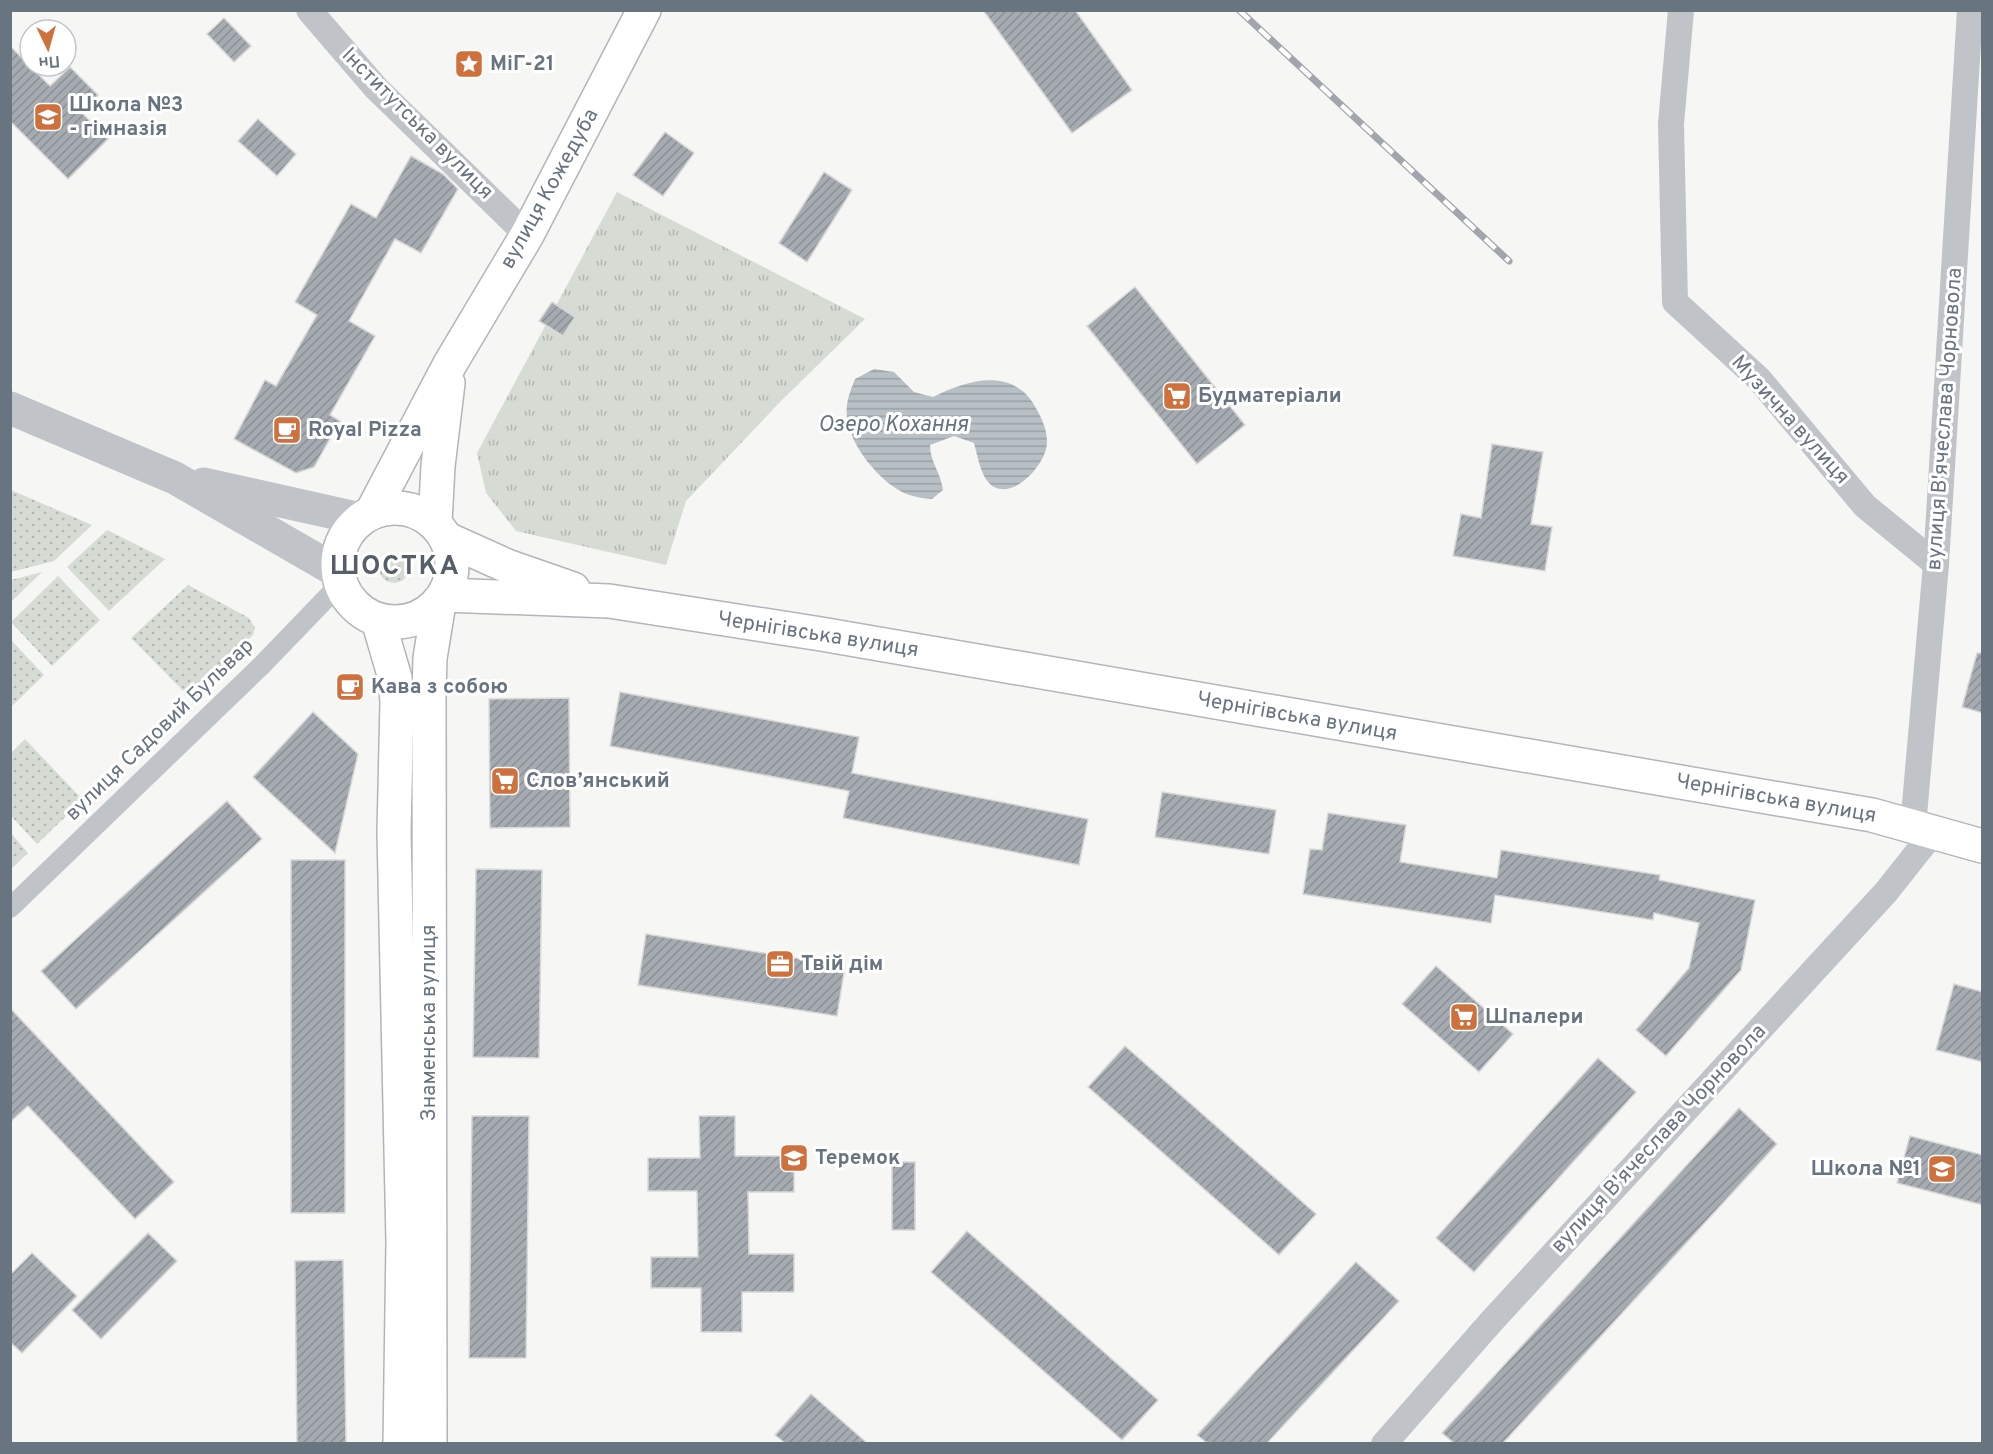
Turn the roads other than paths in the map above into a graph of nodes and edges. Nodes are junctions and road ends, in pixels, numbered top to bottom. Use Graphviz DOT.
graph roads {
  1 [pos="309,10"];
  2 [pos="644,10"];
  3 [pos="1681,10"];
  4 [pos="1970,10"];
  5 [pos="527,235"];
  6 [pos="450,364"];
  7 [pos="10,408"];
  8 [pos="176,478"];
  9 [pos="367,516"];
  10 [pos="441,531"];
  11 [pos="1936,564"];
  12 [pos="339,578"];
  13 [pos="442,599"];
  14 [pos="609,601"];
  15 [pos="378,620"];
  16 [pos="1923,831"];
  17 [pos="1983,846"];
  18 [pos="10,908"];
  19 [pos="1398,1437"];
  20 [pos="400,1443"];
  21 [pos="430,1443"];
  1 -- 5 [label="street, Інститутська вулиця"];
  2 -- 5 [label="main road, вулиця Кожедуба"];
  3 -- 11 [label="street, Музична вулиця"];
  4 -- 11 [label="street, вулиця В'ячеслава Чорновола"];
  5 -- 6 [label="main road, вулиця Кожедуба"];
  6 -- 9 [label="main road, вулиця Кожедуба"];
  6 -- 10 [label="main road, вулиця Кожедуба"];
  7 -- 8 [label="street"];
  8 -- 9 [label="street"];
  8 -- 12 [label="street"];
  9 -- 10 [label="main road"];
  9 -- 12 [label="main road"];
  10 -- 13 [label="main road"];
  10 -- 14 [label="main road, Чернігівська вулиця"];
  11 -- 16 [label="street, вулиця В'ячеслава Чорновола"];
  12 -- 15 [label="main road"];
  12 -- 18 [label="street, вулиця Садовий Бульвар"];
  13 -- 14 [label="main road, Чернігівська вулиця"];
  13 -- 15 [label="main road"];
  13 -- 21 [label="main road, Знаменська вулиця"];
  14 -- 16 [label="main road, Чернігівська вулиця"];
  15 -- 20 [label="main road, Знаменська вулиця"];
  16 -- 17 [label="main road, Чернігівська вулиця"];
  16 -- 19 [label="street, вулиця В'ячеслава Чорновола"];
}
